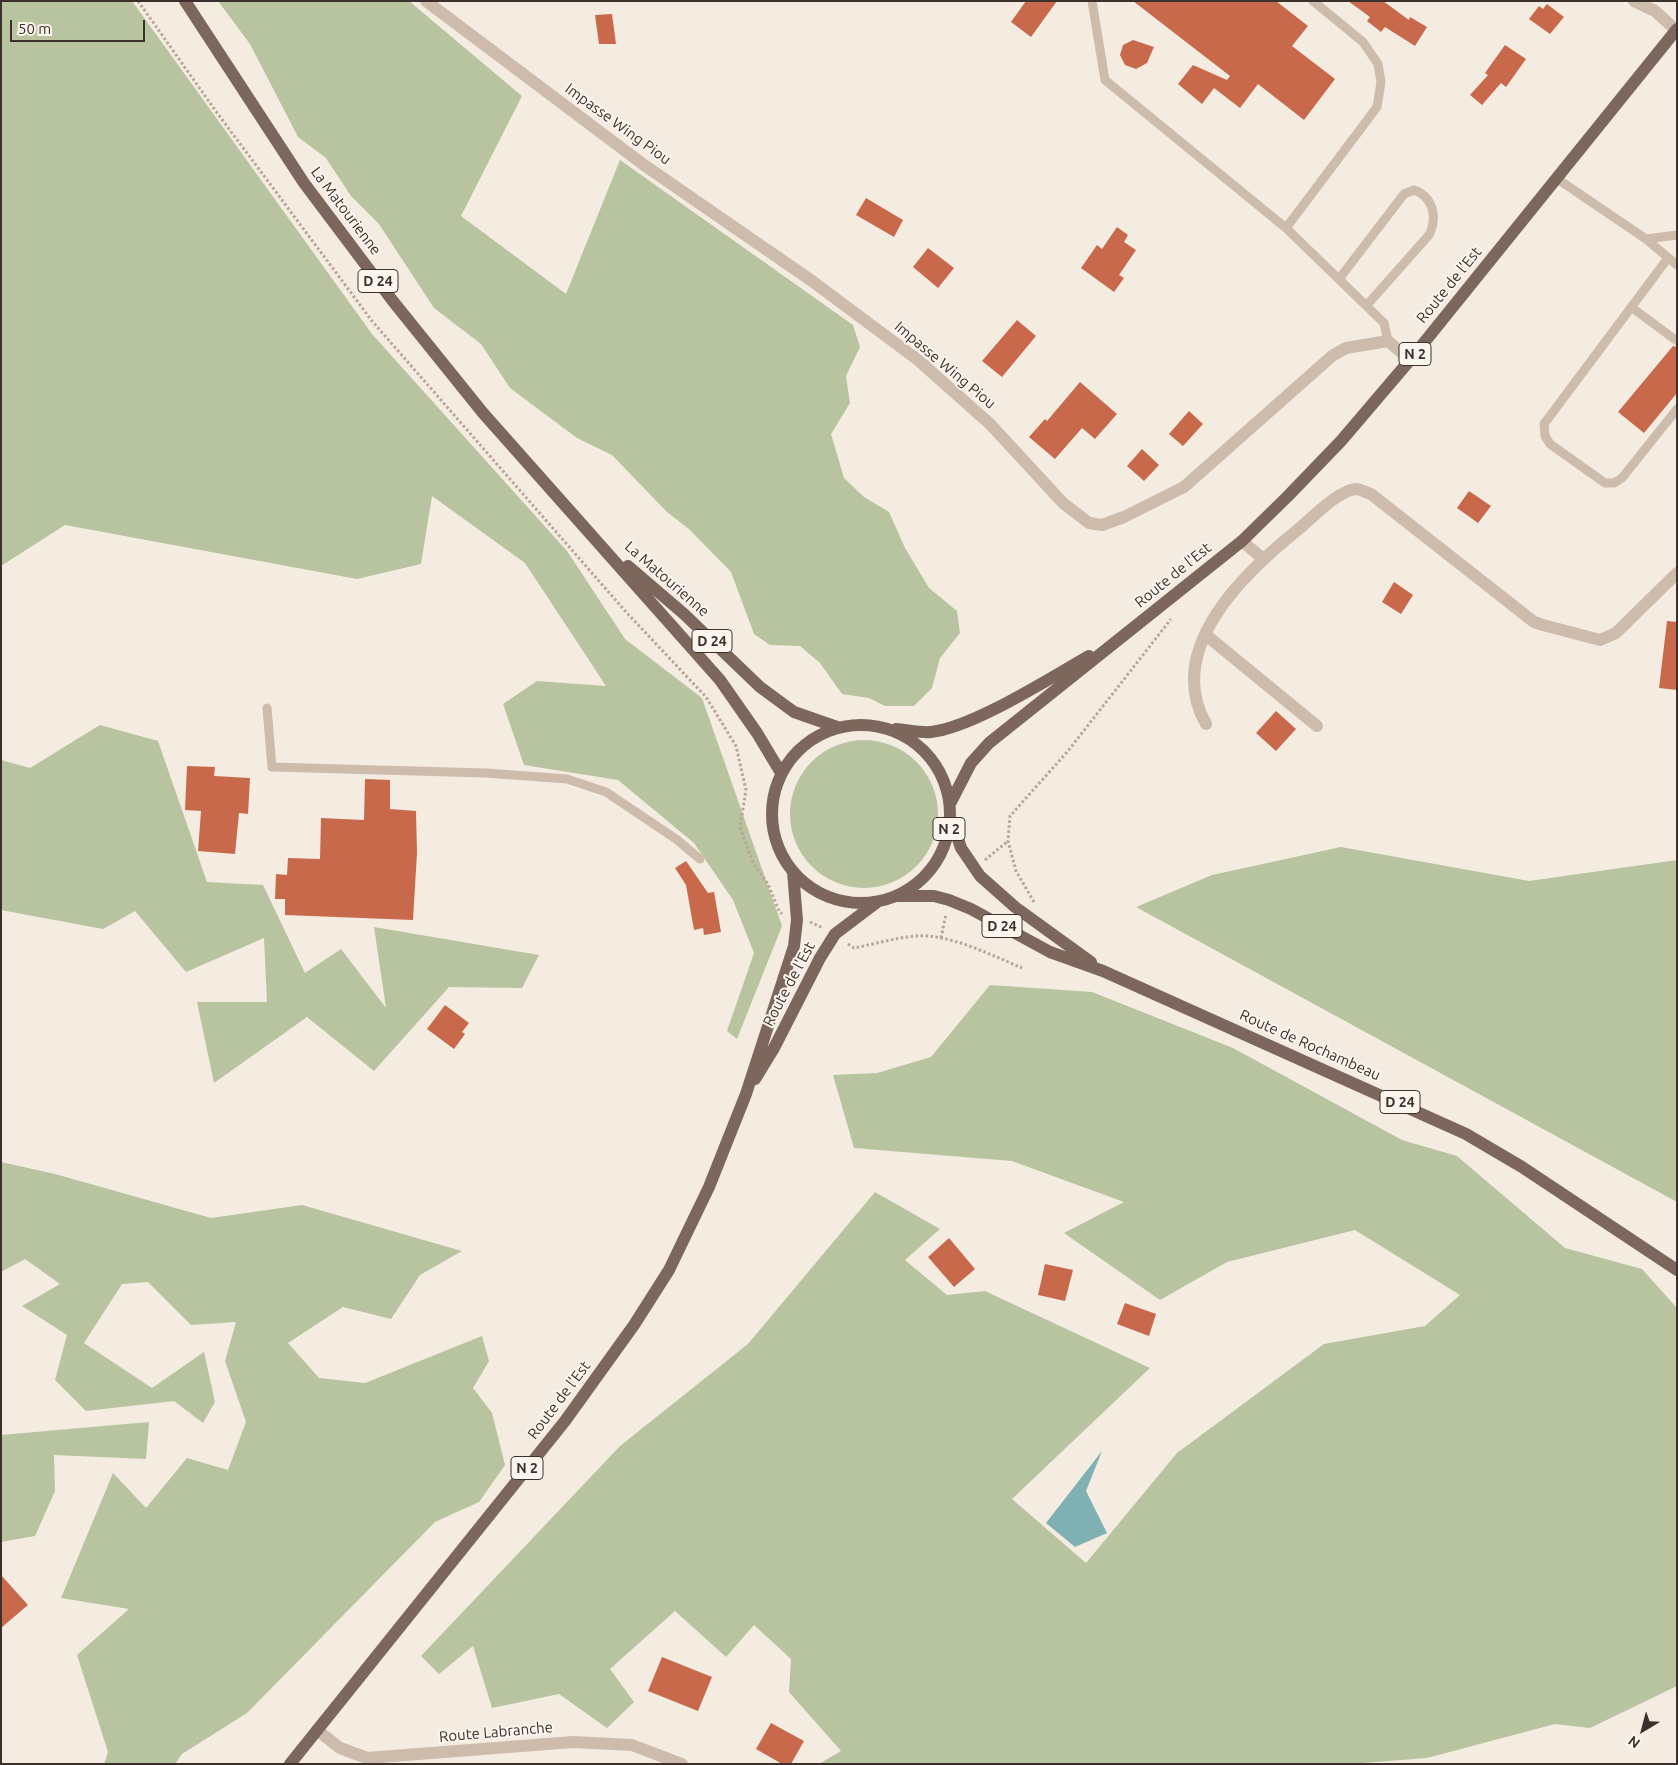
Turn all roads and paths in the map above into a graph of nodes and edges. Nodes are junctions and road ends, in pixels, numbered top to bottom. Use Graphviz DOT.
graph roads {
  1 [pos="138,1"];
  2 [pos="185,1"];
  3 [pos="426,1"];
  4 [pos="1092,1"];
  5 [pos="1313,1"];
  6 [pos="1634,1"];
  7 [pos="1654,6"];
  8 [pos="1676,29"];
  9 [pos="1556,178"];
  10 [pos="1286,228"];
  11 [pos="1677,235"];
  12 [pos="1646,239"];
  13 [pos="1668,258"];
  14 [pos="1677,265"];
  15 [pos="1339,279"];
  16 [pos="1366,305"];
  17 [pos="1631,307"];
  18 [pos="1388,341"];
  19 [pos="1677,341"];
  20 [pos="1410,360"];
  21 [pos="1677,409"];
  22 [pos="597,540"];
  23 [pos="1242,541"];
  24 [pos="1262,558"];
  25 [pos="1677,574"];
  26 [pos="1166,602"];
  27 [pos="1206,635"];
  28 [pos="1115,642"];
  29 [pos="267,708"];
  30 [pos="1206,724"];
  31 [pos="1317,726"];
  32 [pos="837,727"];
  33 [pos="890,728"];
  34 [pos="781,773"];
  35 [pos="951,802"];
  36 [pos="951,819"];
  37 [pos="1008,841"];
  38 [pos="700,860"];
  39 [pos="979,865"];
  40 [pos="793,872"];
  41 [pos="898,896"];
  42 [pos="876,902"];
  43 [pos="1042,908"];
  44 [pos="947,909"];
  45 [pos="789,919"];
  46 [pos="805,920"];
  47 [pos="831,931"];
  48 [pos="941,938"];
  49 [pos="847,943"];
  50 [pos="1022,968"];
  51 [pos="1103,971"];
  52 [pos="746,1094"];
  53 [pos="1677,1270"];
  54 [pos="317,1730"];
  55 [pos="369,1761"];
  56 [pos="290,1764"];
  57 [pos="682,1764"];
  1 -- 45 [label="path"];
  2 -- 22 [label="main road, La Matourienne / D 24"];
  3 -- 18 [label="street, Impasse Wing Piou"];
  4 -- 10 [label="lane"];
  5 -- 10 [label="lane"];
  6 -- 7 [label="street"];
  7 -- 8 [label="street"];
  8 -- 9 [label="main road, Route de l'Est / N 2"];
  9 -- 12 [label="lane"];
  9 -- 20 [label="main road, Route de l'Est / N 2"];
  10 -- 15 [label="lane"];
  11 -- 12 [label="lane"];
  12 -- 13 [label="lane"];
  13 -- 14 [label="lane"];
  13 -- 17 [label="lane"];
  15 -- 16 [label="lane"];
  15 -- 16 [label="lane"];
  16 -- 18 [label="lane"];
  17 -- 19 [label="lane"];
  17 -- 21 [label="lane"];
  18 -- 20 [label="street"];
  20 -- 23 [label="main road, Route de l'Est / N 2"];
  22 -- 32 [label="main road, La Matourienne / D 24"];
  22 -- 34 [label="main road, La Matourienne / D 24"];
  23 -- 24 [label="street"];
  23 -- 26 [label="main road, Route de l'Est / N 2"];
  24 -- 25 [label="street"];
  24 -- 27 [label="street"];
  26 -- 28 [label="main road, Route de l'Est / N 2"];
  26 -- 37 [label="path"];
  27 -- 30 [label="street"];
  27 -- 31 [label="street"];
  28 -- 33 [label="main road, Route de l'Est / N 2"];
  28 -- 35 [label="main road, Route de l'Est / N 2"];
  29 -- 38 [label="lane"];
  32 -- 33 [label="main road, N 2"];
  32 -- 34 [label="main road, N 2"];
  33 -- 35 [label="main road, N 2"];
  34 -- 40 [label="main road, N 2"];
  35 -- 36 [label="main road, N 2"];
  36 -- 41 [label="main road, N 2"];
  36 -- 51 [label="main road, Route de Rochambeau / D 24"];
  37 -- 39 [label="path"];
  37 -- 43 [label="path"];
  40 -- 42 [label="main road, N 2"];
  40 -- 52 [label="main road, Route de l'Est / N 2"];
  41 -- 42 [label="main road, N 2"];
  41 -- 51 [label="main road, Route de Rochambeau / D 24"];
  42 -- 52 [label="main road, Route de l'Est / N 2"];
  44 -- 48 [label="path"];
  46 -- 47 [label="path"];
  48 -- 49 [label="path"];
  48 -- 50 [label="path"];
  51 -- 53 [label="main road, Route de Rochambeau / D 24"];
  52 -- 54 [label="main road, Route de l'Est / N 2"];
  54 -- 55 [label="street, Route Labranche"];
  54 -- 56 [label="main road, Route de l'Est / N 2"];
  55 -- 57 [label="street, Route Labranche"];
}
